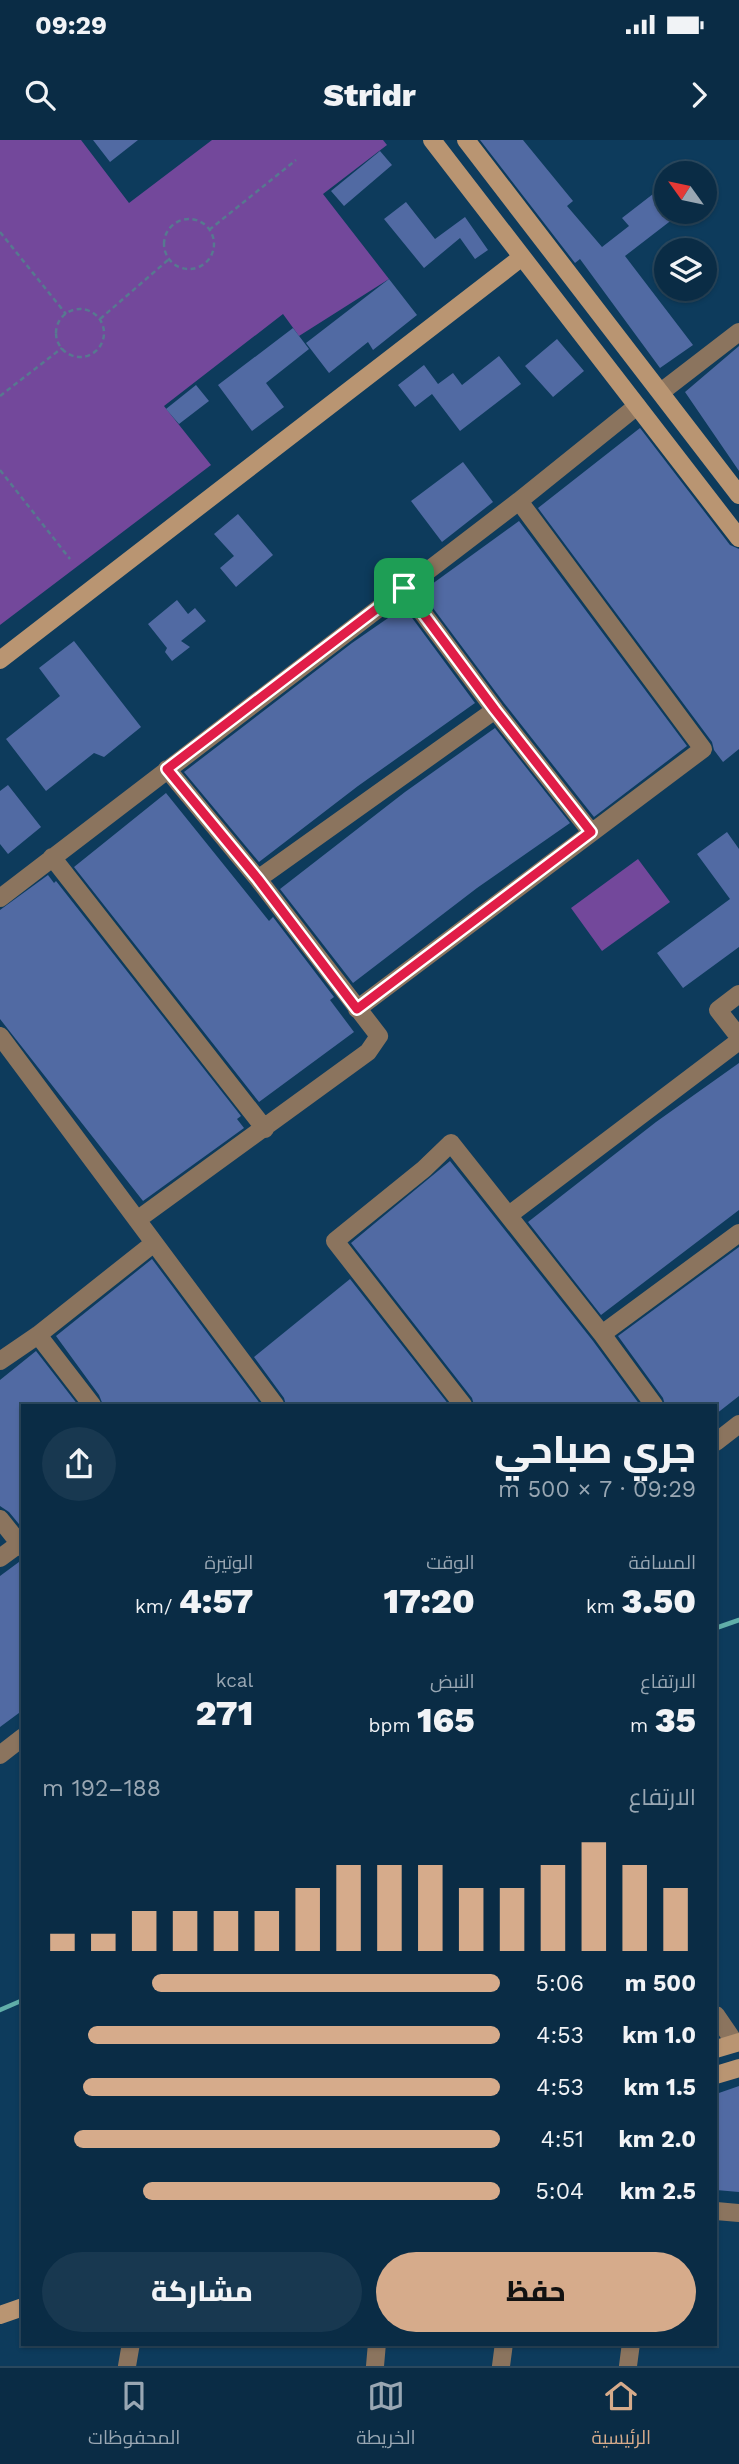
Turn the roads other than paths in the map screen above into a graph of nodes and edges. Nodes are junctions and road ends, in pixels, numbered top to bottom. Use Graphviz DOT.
graph roads {
  1 [pos="432,140"];
  2 [pos="466,140"];
  3 [pos="544,240"];
  4 [pos="522,257"];
  5 [pos="739,332"];
  6 [pos="661,391"];
  7 [pos="637,405"];
  8 [pos="739,495"];
  9 [pos="519,501"];
  10 [pos="739,538"];
  11 [pos="404,588"];
  12 [pos="0,660"];
  13 [pos="495,710"];
  14 [pos="167,769"];
  15 [pos="591,832"];
  16 [pos="52,857"];
  17 [pos="258,879"];
  18 [pos="0,898"];
  19 [pos="739,994"];
  20 [pos="357,1009"];
  21 [pos="0,1036"];
  22 [pos="739,1039"];
  23 [pos="8,1061"];
  24 [pos="265,1129"];
  25 [pos="509,1216"];
  26 [pos="137,1220"];
  27 [pos="739,1233"];
  28 [pos="154,1243"];
  29 [pos="602,1334"];
  30 [pos="38,1335"];
  31 [pos="0,1361"];
  32 [pos="91,1404"];
  33 [pos="274,1404"];
  34 [pos="462,1404"];
  35 [pos="653,1404"];
  36 [pos="739,1424"];
  37 [pos="717,1441"];
  38 [pos="0,1519"];
  39 [pos="21,1546"];
  40 [pos="0,1558"];
  41 [pos="21,1739"];
  42 [pos="0,1755"];
  43 [pos="717,2016"];
  44 [pos="738,2045"];
  45 [pos="717,2049"];
  46 [pos="739,2068"];
  47 [pos="717,2075"];
  48 [pos="717,2211"];
  49 [pos="739,2213"];
  50 [pos="21,2308"];
  51 [pos="0,2315"];
  52 [pos="130,2346"];
  53 [pos="377,2346"];
  54 [pos="504,2346"];
  55 [pos="631,2346"];
  56 [pos="127,2366"];
  57 [pos="375,2366"];
  58 [pos="501,2366"];
  59 [pos="628,2366"];
  1 -- 4 [label="street"];
  2 -- 3 [label="street"];
  3 -- 4 [label="street"];
  3 -- 6 [label="street"];
  4 -- 7 [label="street"];
  4 -- 12 [label="street"];
  5 -- 6 [label="street"];
  6 -- 8 [label="street"];
  7 -- 9 [label="street"];
  7 -- 10 [label="street"];
  9 -- 11 [label="street"];
  9 -- 15 [label="street"];
  11 -- 13 [label="street"];
  11 -- 14 [label="street"];
  13 -- 15 [label="street"];
  13 -- 17 [label="street"];
  14 -- 16 [label="street"];
  14 -- 17 [label="street"];
  15 -- 20 [label="street"];
  16 -- 18 [label="street"];
  16 -- 24 [label="street"];
  17 -- 20 [label="street"];
  19 -- 22 [label="street"];
  20 -- 24 [label="street"];
  21 -- 23 [label="street"];
  22 -- 25 [label="street"];
  23 -- 26 [label="street"];
  24 -- 26 [label="street"];
  25 -- 29 [label="street"];
  25 -- 34 [label="street"];
  26 -- 28 [label="street"];
  27 -- 29 [label="street"];
  28 -- 30 [label="street"];
  28 -- 33 [label="street"];
  29 -- 35 [label="street"];
  30 -- 31 [label="street"];
  30 -- 32 [label="street"];
  36 -- 37 [label="street"];
  38 -- 39 [label="street"];
  39 -- 40 [label="street"];
  41 -- 42 [label="street"];
  43 -- 44 [label="street"];
  44 -- 45 [label="street"];
  46 -- 47 [label="street"];
  48 -- 49 [label="street"];
  50 -- 51 [label="street"];
  52 -- 56 [label="street"];
  53 -- 57 [label="street"];
  54 -- 58 [label="street"];
  55 -- 59 [label="street"];
}
